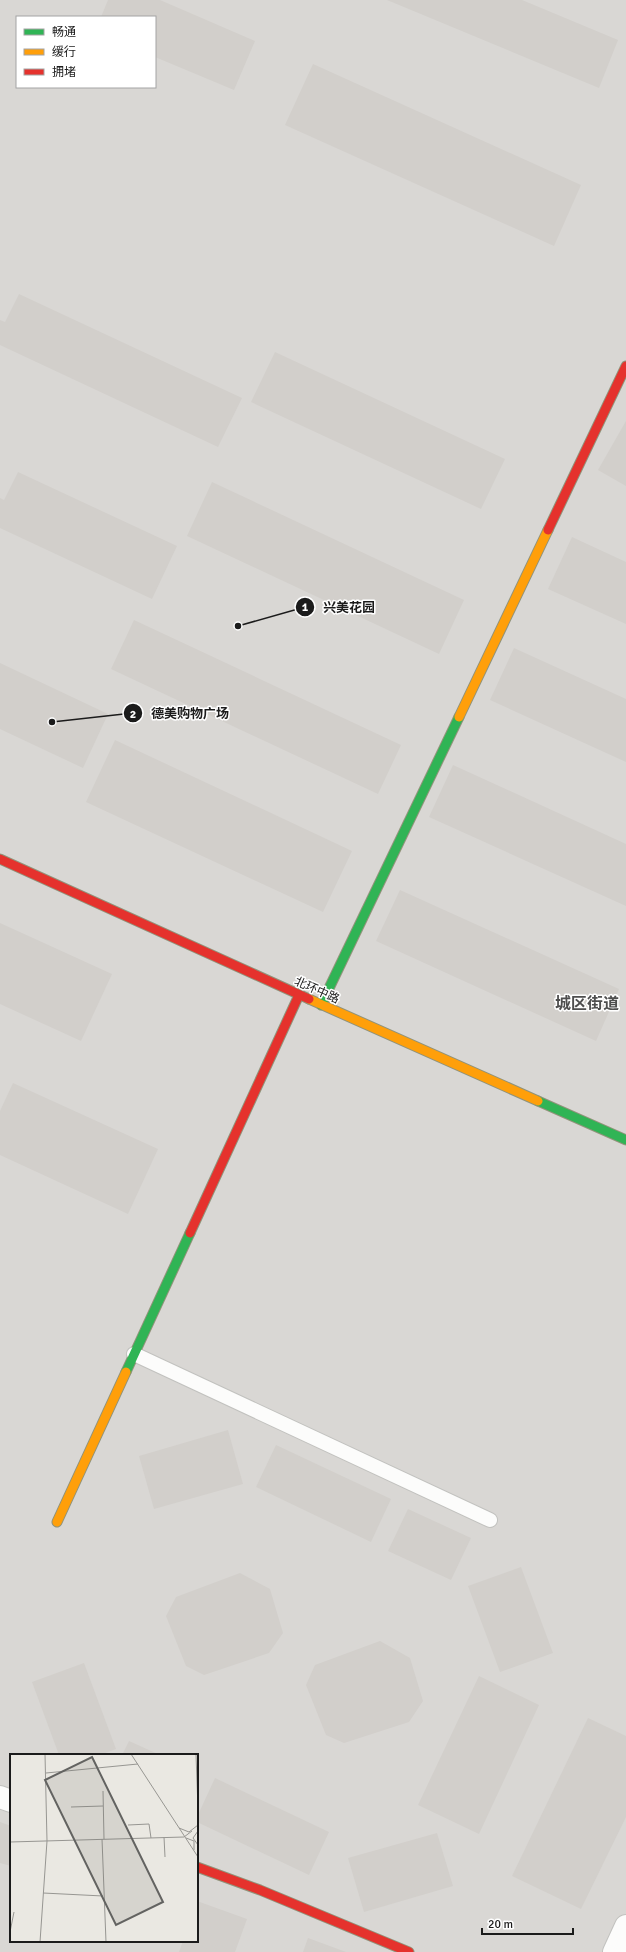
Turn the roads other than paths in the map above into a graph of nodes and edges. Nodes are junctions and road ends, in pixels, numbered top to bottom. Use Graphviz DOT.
graph roads {
  1 [pos="624,379"];
  2 [pos="0,859"];
  3 [pos="299,995"];
  4 [pos="320,1005"];
  5 [pos="626,1140"];
  6 [pos="134,1354"];
  7 [pos="490,1520"];
  8 [pos="57,1522"];
  9 [pos="0,1797"];
  10 [pos="10,1801"];
  11 [pos="198,1867"];
  12 [pos="626,1926"];
  13 [pos="409,1952"];
  14 [pos="614,1952"];
  1 -- 4 [label="street"];
  2 -- 3 [label="street, 北环中路"];
  3 -- 4 [label="street, 北环中路"];
  3 -- 6 [label="street"];
  4 -- 5 [label="street, 北环中路"];
  6 -- 7 [label="lane"];
  6 -- 8 [label="street"];
  9 -- 10 [label="street"];
  11 -- 13 [label="street"];
  12 -- 14 [label="street"];
}
